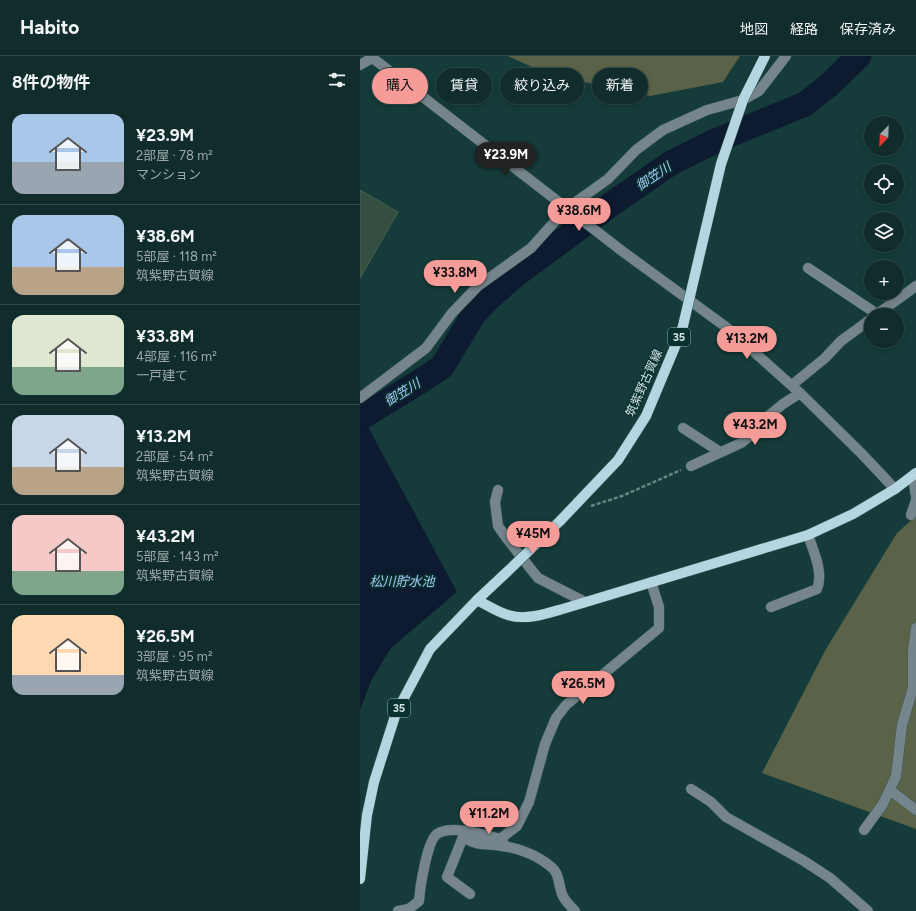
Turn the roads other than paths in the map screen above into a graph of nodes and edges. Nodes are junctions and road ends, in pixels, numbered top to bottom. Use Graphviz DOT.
graph roads {
  1 [pos="765,56"];
  2 [pos="786,56"];
  3 [pos="371,57"];
  4 [pos="360,65"];
  5 [pos="569,211"];
  6 [pos="808,268"];
  7 [pos="916,286"];
  8 [pos="885,308"];
  9 [pos="864,309"];
  10 [pos="864,324"];
  11 [pos="792,385"];
  12 [pos="800,393"];
  13 [pos="360,398"];
  14 [pos="683,428"];
  15 [pos="720,452"];
  16 [pos="691,466"];
  17 [pos="914,475"];
  18 [pos="895,489"];
  19 [pos="498,490"];
  20 [pos="916,497"];
  21 [pos="916,500"];
  22 [pos="911,515"];
  23 [pos="808,535"];
  24 [pos="651,582"];
  25 [pos="477,600"];
  26 [pos="585,602"];
  27 [pos="771,607"];
  28 [pos="916,628"];
  29 [pos="691,789"];
  30 [pos="890,790"];
  31 [pos="916,810"];
  32 [pos="864,830"];
  33 [pos="500,839"];
  34 [pos="507,847"];
  35 [pos="360,879"];
  36 [pos="470,894"];
  37 [pos="398,911"];
  38 [pos="575,911"];
  39 [pos="868,911"];
  1 -- 25 [label="main road, 筑紫野古賀線 / 35, bridge"];
  2 -- 5 [label="street"];
  3 -- 4 [label="street"];
  3 -- 5 [label="street"];
  5 -- 11 [label="street"];
  5 -- 13 [label="street"];
  6 -- 9 [label="street"];
  7 -- 8 [label="street"];
  10 -- 11 [label="street"];
  11 -- 12 [label="street"];
  12 -- 15 [label="street"];
  12 -- 18 [label="street"];
  14 -- 15 [label="street"];
  15 -- 16 [label="street"];
  17 -- 18 [label="main road"];
  17 -- 20 [label="street"];
  18 -- 23 [label="main road"];
  19 -- 26 [label="street"];
  21 -- 22 [label="street"];
  23 -- 24 [label="main road"];
  23 -- 27 [label="street"];
  24 -- 26 [label="main road"];
  24 -- 33 [label="street"];
  25 -- 26 [label="main road"];
  25 -- 35 [label="main road, 筑紫野古賀線 / 35"];
  28 -- 30 [label="street"];
  29 -- 39 [label="street"];
  30 -- 31 [label="street"];
  30 -- 32 [label="street"];
  33 -- 34 [label="street"];
  33 -- 37 [label="street"];
  34 -- 36 [label="street"];
  34 -- 38 [label="street"];
}
